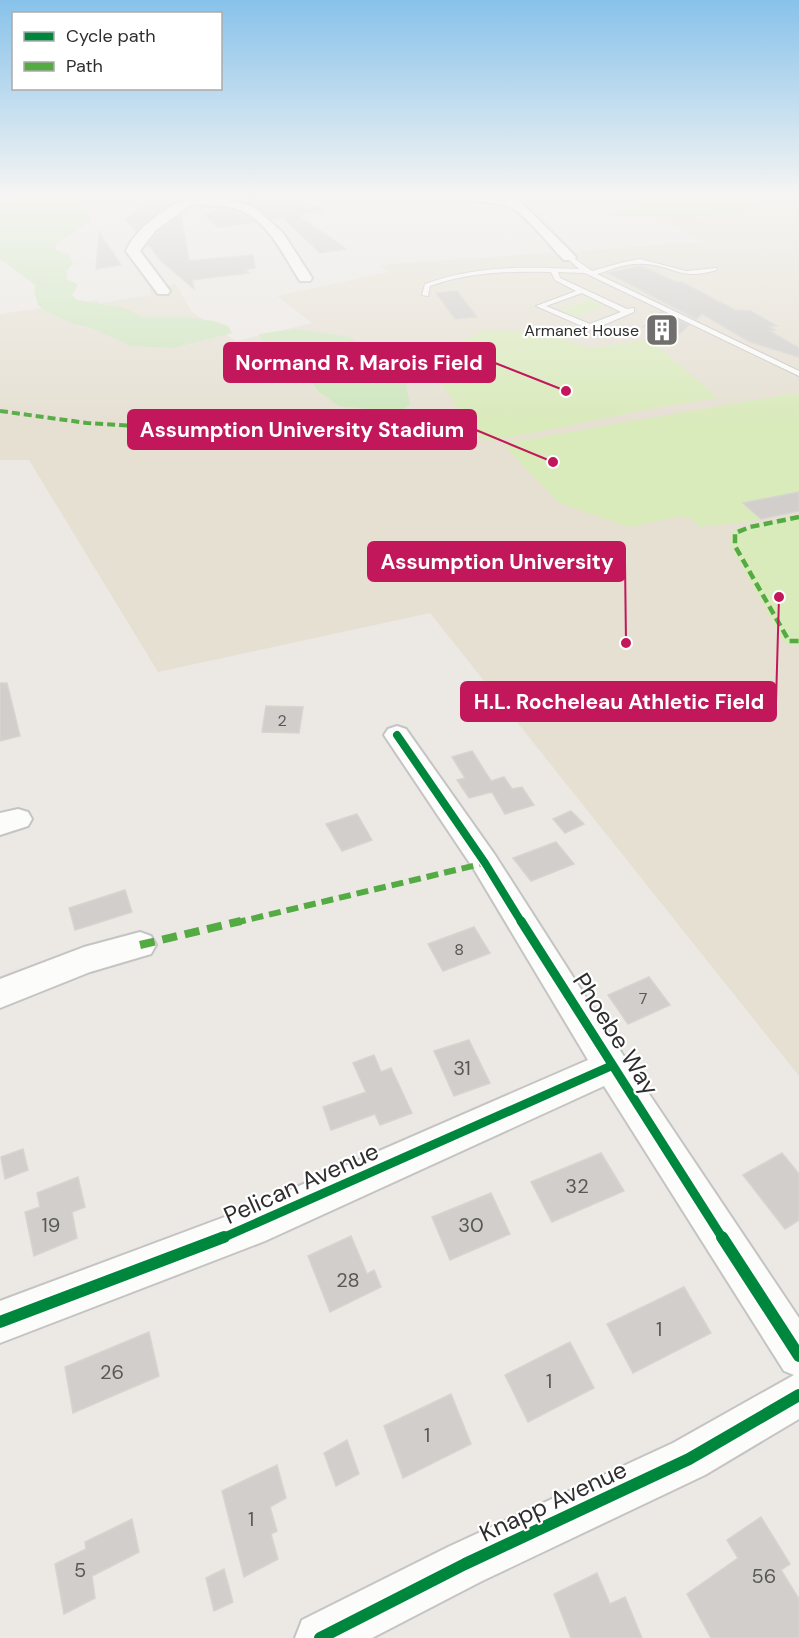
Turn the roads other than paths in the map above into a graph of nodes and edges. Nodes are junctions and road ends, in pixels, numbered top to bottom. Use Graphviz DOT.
graph roads {
  1 [pos="148,271"];
  2 [pos="302,271"];
  3 [pos="518,271"];
  4 [pos="554,271"];
  5 [pos="579,271"];
  6 [pos="677,271"];
  7 [pos="704,271"];
  8 [pos="589,272"];
  9 [pos="305,278"];
  10 [pos="163,291"];
  11 [pos="581,291"];
  12 [pos="426,295"];
  13 [pos="649,303"];
  14 [pos="627,312"];
  15 [pos="591,327"];
  16 [pos="582,330"];
  17 [pos="799,374"];
  18 [pos="397,735"];
  19 [pos="140,945"];
  20 [pos="0,994"];
  21 [pos="612,1066"];
  22 [pos="0,1322"];
  23 [pos="799,1356"];
  24 [pos="799,1395"];
  25 [pos="320,1638"];
  1 -- 10 [label="street"];
  2 -- 9 [label="street"];
  3 -- 12 [label="lane"];
  4 -- 11 [label="lane"];
  5 -- 8 [label="lane"];
  6 -- 7 [label="lane"];
  8 -- 13 [label="lane"];
  11 -- 14 [label="lane"];
  11 -- 15 [label="lane"];
  13 -- 14 [label="lane"];
  13 -- 17 [label="lane"];
  14 -- 15 [label="lane"];
  15 -- 16 [label="lane"];
  18 -- 21 [label="street, Phoebe Way"];
  19 -- 20 [label="street"];
  21 -- 22 [label="street, Pelican Avenue"];
  21 -- 23 [label="street, Phoebe Way"];
  24 -- 25 [label="street, Knapp Avenue"];
}
